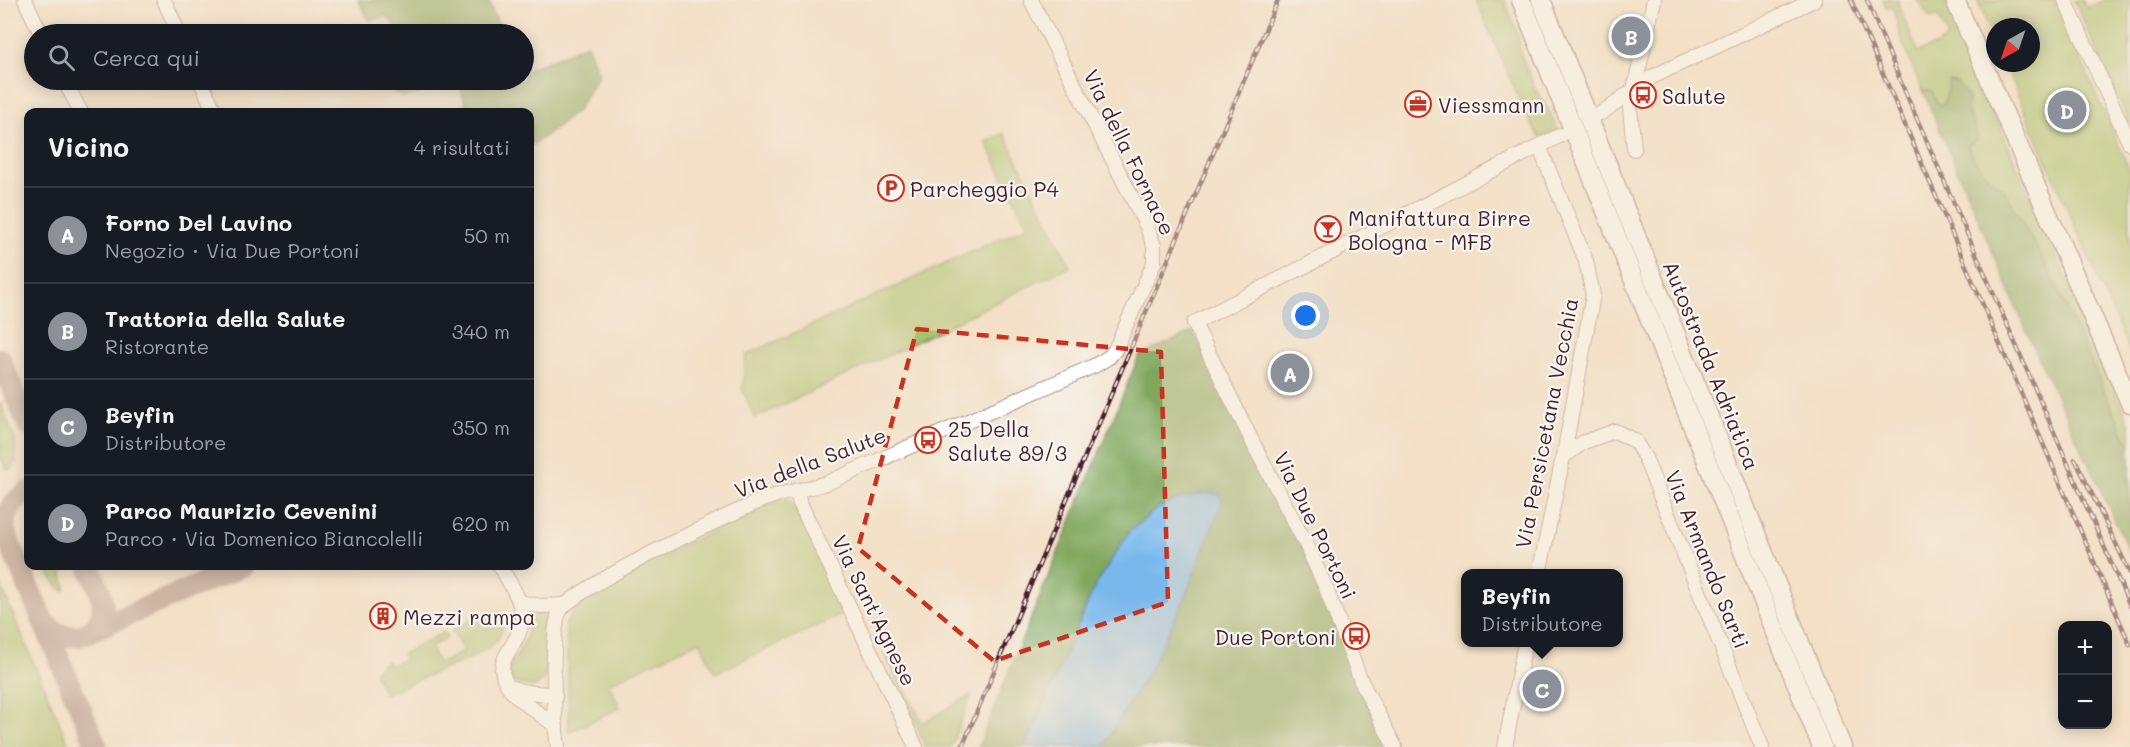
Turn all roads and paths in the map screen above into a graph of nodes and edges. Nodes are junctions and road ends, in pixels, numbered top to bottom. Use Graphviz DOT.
graph roads {
  1 [pos="25,0"];
  2 [pos="164,0"];
  3 [pos="1031,0"];
  4 [pos="1521,0"];
  5 [pos="1541,0"];
  6 [pos="1654,0"];
  7 [pos="1814,0"];
  8 [pos="1955,0"];
  9 [pos="1967,0"];
  10 [pos="2065,0"];
  11 [pos="36,24"];
  12 [pos="175,24"];
  13 [pos="69,90"];
  14 [pos="205,90"];
  15 [pos="1633,90"];
  16 [pos="79,108"];
  17 [pos="213,108"];
  18 [pos="1602,113"];
  19 [pos="1561,135"];
  20 [pos="2130,144"];
  21 [pos="1539,146"];
  22 [pos="1634,149"];
  23 [pos="1109,357"];
  24 [pos="2130,374"];
  25 [pos="2130,403"];
  26 [pos="1567,438"];
  27 [pos="1582,443"];
  28 [pos="1563,457"];
  29 [pos="796,491"];
  30 [pos="1540,569"];
  31 [pos="502,570"];
  32 [pos="519,602"];
  33 [pos="564,605"];
  34 [pos="1524,647"];
  35 [pos="505,680"];
  36 [pos="556,699"];
  37 [pos="523,700"];
  38 [pos="556,727"];
  39 [pos="558,747"];
  40 [pos="916,747"];
  41 [pos="1395,747"];
  42 [pos="1505,747"];
  43 [pos="1762,747"];
  44 [pos="1822,747"];
  45 [pos="1842,747"];
  1 -- 11 [label="street"];
  2 -- 12 [label="street"];
  3 -- 23 [label="street, Via della Fornace"];
  4 -- 44 [label="highway, Autostrada Adriatica"];
  5 -- 45 [label="highway, Autostrada Adriatica"];
  6 -- 15 [label="street"];
  7 -- 15 [label="street"];
  8 -- 25 [label="highway"];
  9 -- 24 [label="highway"];
  10 -- 20 [label="street"];
  13 -- 16 [label="street"];
  14 -- 17 [label="street"];
  15 -- 18 [label="street"];
  15 -- 22 [label="street"];
  19 -- 21 [label="street"];
  21 -- 26 [label="street, Via Persicetana Vecchia"];
  21 -- 41 [label="street, Via Due Portoni"];
  23 -- 29 [label="street, Via della Salute"];
  26 -- 27 [label="street"];
  26 -- 28 [label="street, Via Persicetana Vecchia"];
  27 -- 28 [label="street, Via Armando Sarti"];
  27 -- 43 [label="street, Via Armando Sarti"];
  28 -- 30 [label="street, Via Persicetana Vecchia"];
  29 -- 33 [label="street, Via della Salute"];
  29 -- 40 [label="street, Via Sant'Agnese"];
  31 -- 32 [label="street"];
  32 -- 33 [label="street"];
  32 -- 35 [label="street"];
  33 -- 36 [label="street"];
  34 -- 42 [label="street"];
  35 -- 36 [label="street"];
  35 -- 37 [label="street"];
  36 -- 37 [label="street"];
  36 -- 38 [label="street"];
  37 -- 38 [label="street"];
  38 -- 39 [label="street"];
}
